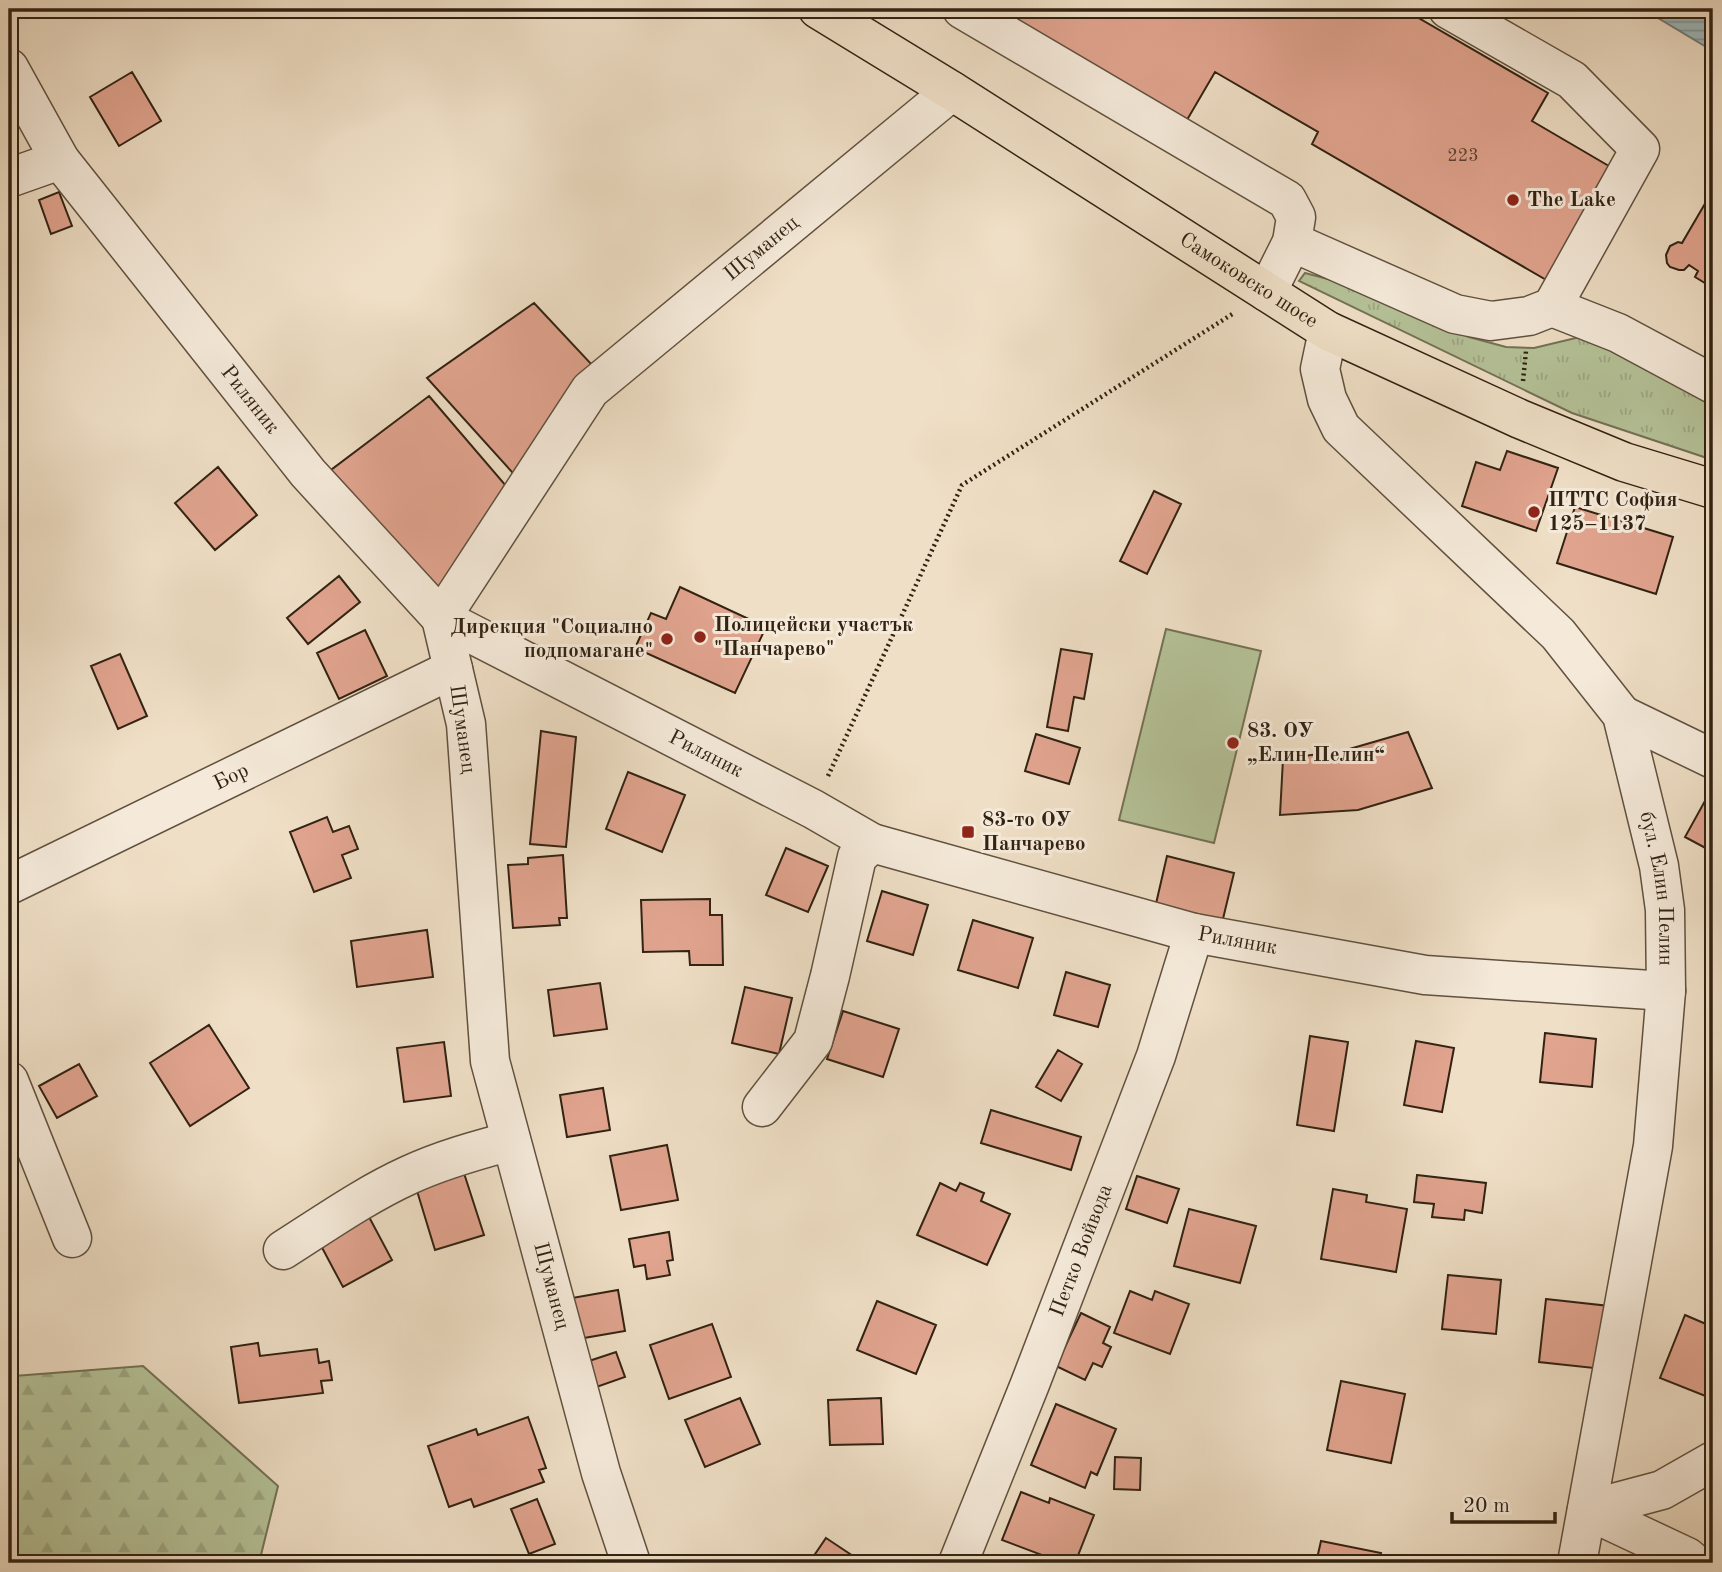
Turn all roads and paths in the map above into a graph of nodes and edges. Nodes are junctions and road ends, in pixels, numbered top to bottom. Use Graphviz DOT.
graph roads {
  1 [pos="818,9"];
  2 [pos="962,9"];
  3 [pos="1448,9"];
  4 [pos="9,68"];
  5 [pos="952,91"];
  6 [pos="60,160"];
  7 [pos="9,178"];
  8 [pos="1292,242"];
  9 [pos="1267,292"];
  10 [pos="1541,311"];
  11 [pos="1328,331"];
  12 [pos="1713,384"];
  13 [pos="1520,419"];
  14 [pos="1713,489"];
  15 [pos="440,618"];
  16 [pos="453,669"];
  17 [pos="1622,715"];
  18 [pos="1713,759"];
  19 [pos="813,809"];
  20 [pos="872,843"];
  21 [pos="9,886"];
  22 [pos="1194,933"];
  23 [pos="1666,991"];
  24 [pos="9,1081"];
  25 [pos="762,1107"];
  26 [pos="511,1141"];
  27 [pos="72,1238"];
  28 [pos="284,1250"];
  29 [pos="1713,1461"];
  30 [pos="1587,1510"];
  31 [pos="631,1563"];
  32 [pos="958,1563"];
  33 [pos="1577,1563"];
  34 [pos="1694,1563"];
  1 -- 5 [label="main road, Самоковско шосе"];
  2 -- 8 [label="street"];
  3 -- 10 [label="street"];
  4 -- 6 [label="street, Риляник"];
  5 -- 9 [label="main road, Самоковско шосе"];
  5 -- 15 [label="street, Шуманец"];
  6 -- 7 [label="street"];
  6 -- 15 [label="street, Риляник"];
  8 -- 9 [label="street"];
  8 -- 10 [label="street"];
  9 -- 11 [label="main road, Самоковско шосе"];
  9 -- 19 [label="path"];
  10 -- 12 [label="street"];
  10 -- 13 [label="path"];
  11 -- 13 [label="main road, Самоковско шосе"];
  11 -- 17 [label="street, бул. Елин Пелин"];
  13 -- 14 [label="main road, Самоковско шосе"];
  15 -- 16 [label="street, Шуманец"];
  15 -- 19 [label="street, Риляник"];
  16 -- 21 [label="street, Бор"];
  16 -- 26 [label="street, Шуманец"];
  17 -- 18 [label="street"];
  17 -- 23 [label="street, бул. Елин Пелин"];
  19 -- 20 [label="street, Риляник"];
  20 -- 22 [label="street, Риляник"];
  20 -- 25 [label="street"];
  22 -- 23 [label="street, Риляник"];
  22 -- 32 [label="street, Петко Войвода"];
  23 -- 30 [label="street, бул. Елин Пелин"];
  24 -- 27 [label="street"];
  26 -- 28 [label="street"];
  26 -- 31 [label="street, Шуманец"];
  29 -- 30 [label="street"];
  30 -- 33 [label="street, бул. Елин Пелин"];
  30 -- 34 [label="street"];
}
